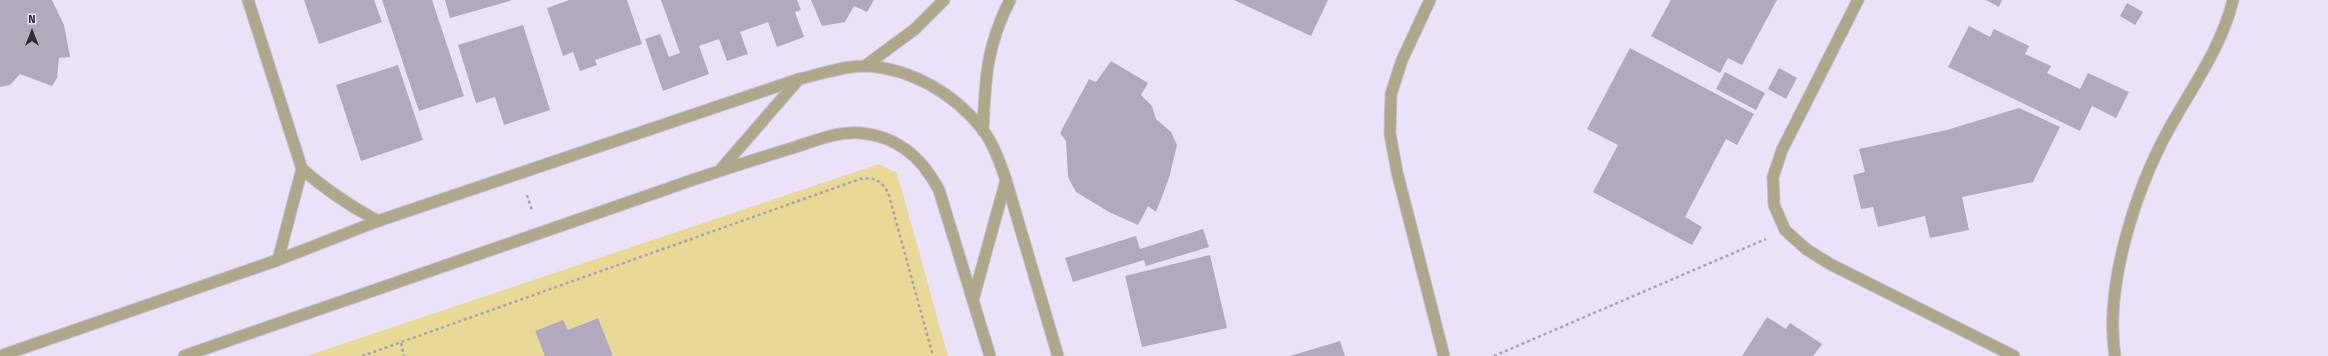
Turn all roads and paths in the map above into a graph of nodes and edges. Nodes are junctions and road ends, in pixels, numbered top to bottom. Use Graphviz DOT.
graph roads {
  1 [pos="248,0"];
  2 [pos="944,0"];
  3 [pos="1010,0"];
  4 [pos="1430,0"];
  5 [pos="1858,0"];
  6 [pos="2233,0"];
  7 [pos="865,66"];
  8 [pos="799,79"];
  9 [pos="983,131"];
  10 [pos="302,169"];
  11 [pos="720,170"];
  12 [pos="520,174"];
  13 [pos="1006,180"];
  14 [pos="378,221"];
  15 [pos="1785,230"];
  16 [pos="539,233"];
  17 [pos="278,260"];
  18 [pos="973,301"];
  19 [pos="401,343"];
  20 [pos="0,356"];
  21 [pos="184,356"];
  22 [pos="362,356"];
  23 [pos="404,356"];
  24 [pos="933,356"];
  25 [pos="990,356"];
  26 [pos="1058,356"];
  27 [pos="1444,356"];
  28 [pos="1494,356"];
  29 [pos="2014,356"];
  30 [pos="2115,356"];
  1 -- 10 [label="street"];
  2 -- 7 [label="street"];
  3 -- 9 [label="street"];
  4 -- 27 [label="street"];
  5 -- 15 [label="street"];
  6 -- 30 [label="street"];
  7 -- 8 [label="street"];
  7 -- 9 [label="street"];
  8 -- 11 [label="street"];
  8 -- 12 [label="street"];
  9 -- 13 [label="street"];
  10 -- 14 [label="street"];
  10 -- 17 [label="street"];
  11 -- 16 [label="street"];
  11 -- 18 [label="street"];
  12 -- 14 [label="street"];
  12 -- 16 [label="path"];
  13 -- 18 [label="street"];
  13 -- 26 [label="street"];
  14 -- 17 [label="street"];
  15 -- 28 [label="path"];
  15 -- 29 [label="street"];
  16 -- 21 [label="street"];
  17 -- 20 [label="street"];
  18 -- 25 [label="street"];
  19 -- 22 [label="path"];
  19 -- 23 [label="path"];
  19 -- 24 [label="path"];
}
